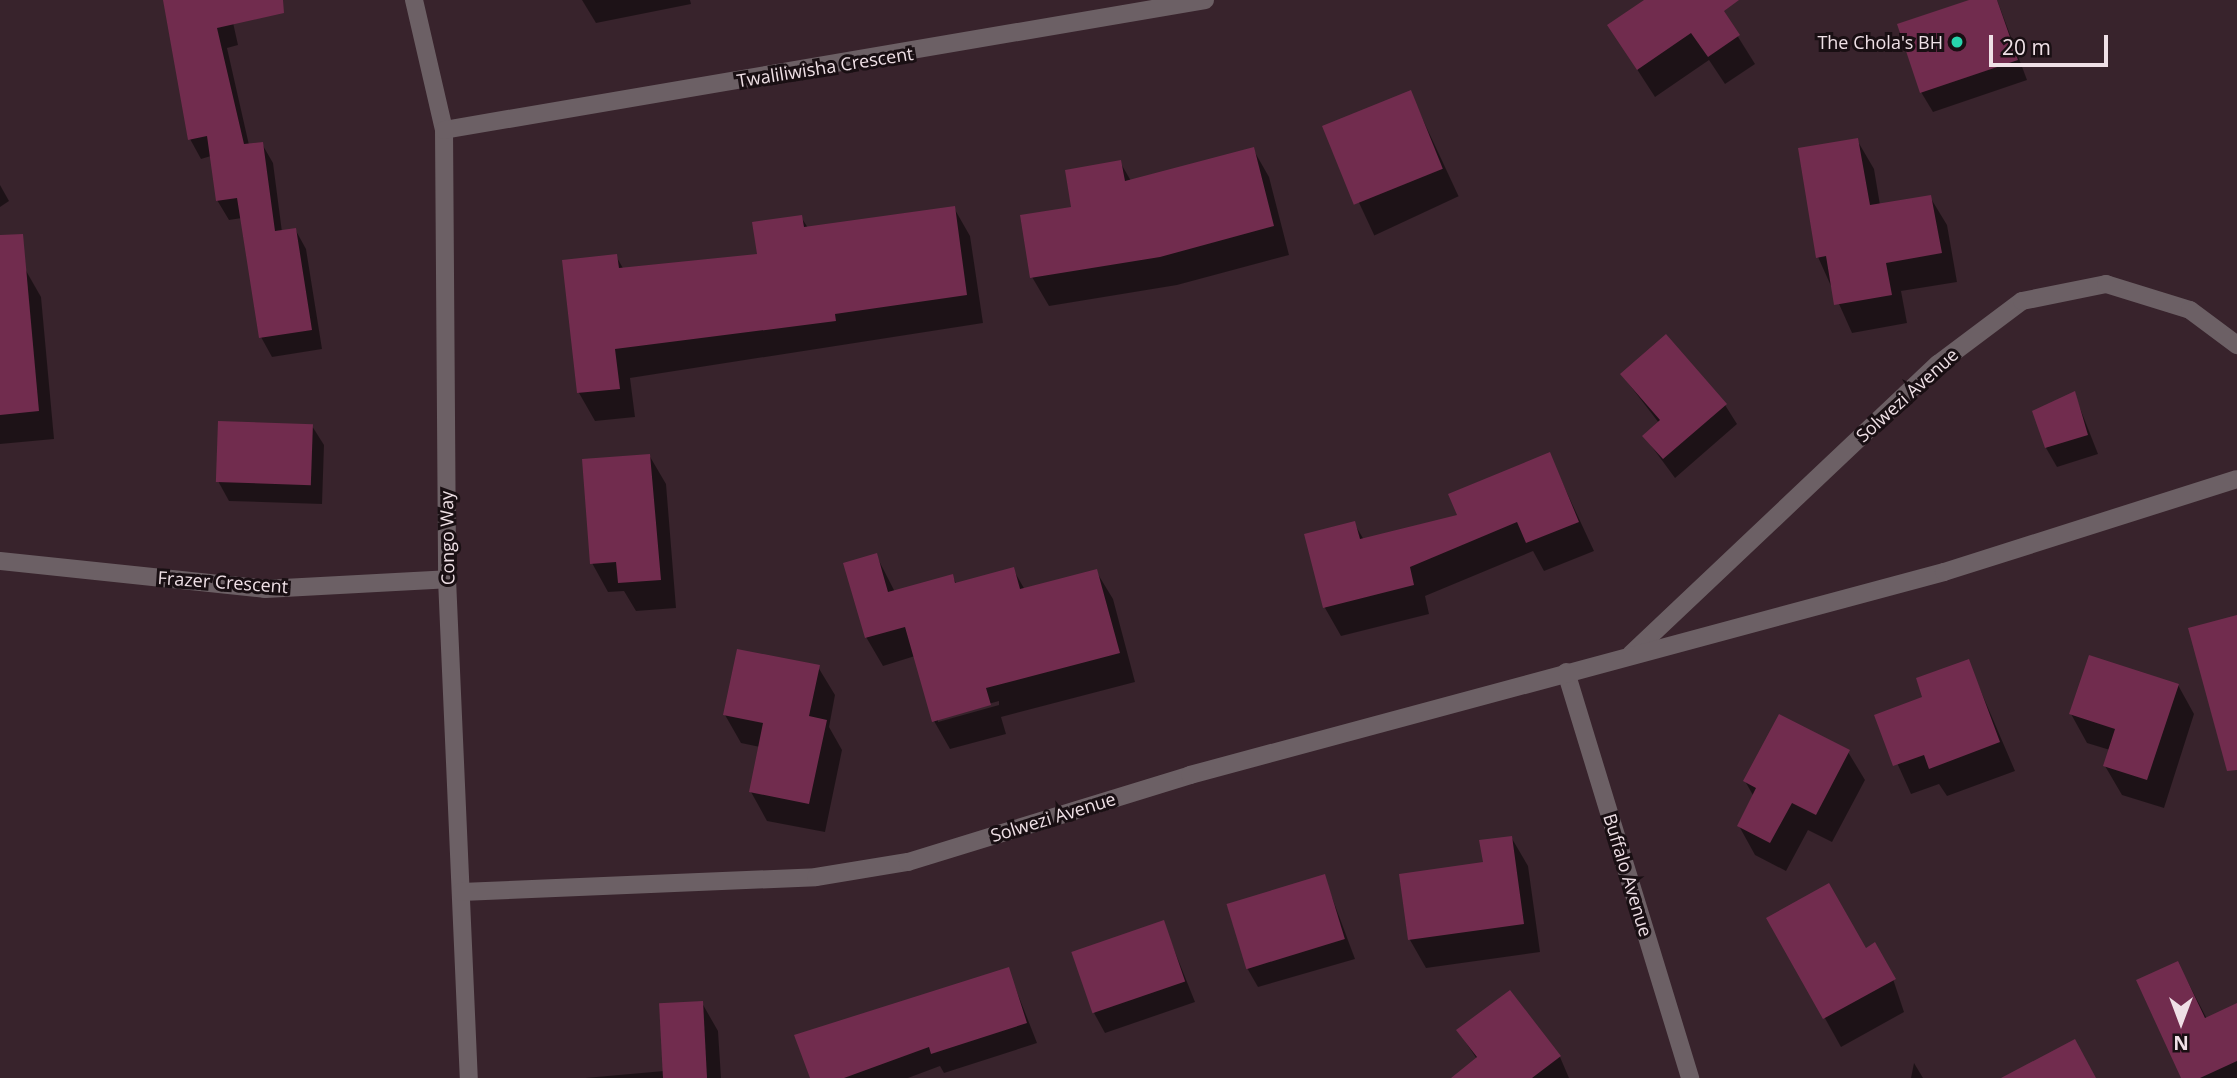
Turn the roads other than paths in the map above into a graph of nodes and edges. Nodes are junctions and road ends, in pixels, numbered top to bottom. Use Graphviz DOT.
graph roads {
  1 [pos="414,0"];
  2 [pos="1205,0"];
  3 [pos="444,130"];
  4 [pos="2237,345"];
  5 [pos="2237,479"];
  6 [pos="0,561"];
  7 [pos="447,579"];
  8 [pos="1630,655"];
  9 [pos="1566,673"];
  10 [pos="461,892"];
  11 [pos="469,1078"];
  12 [pos="1690,1078"];
  1 -- 3 [label="street, Congo Way"];
  2 -- 3 [label="street, Twaliliwisha Crescent"];
  3 -- 7 [label="street, Congo Way"];
  4 -- 8 [label="street, Solwezi Avenue"];
  5 -- 8 [label="street, Solwezi Avenue"];
  6 -- 7 [label="street, Frazer Crescent"];
  7 -- 10 [label="street, Congo Way"];
  8 -- 9 [label="street, Solwezi Avenue"];
  9 -- 10 [label="street, Solwezi Avenue"];
  9 -- 12 [label="street, Buffalo Avenue"];
  10 -- 11 [label="street, Congo Way"];
}
